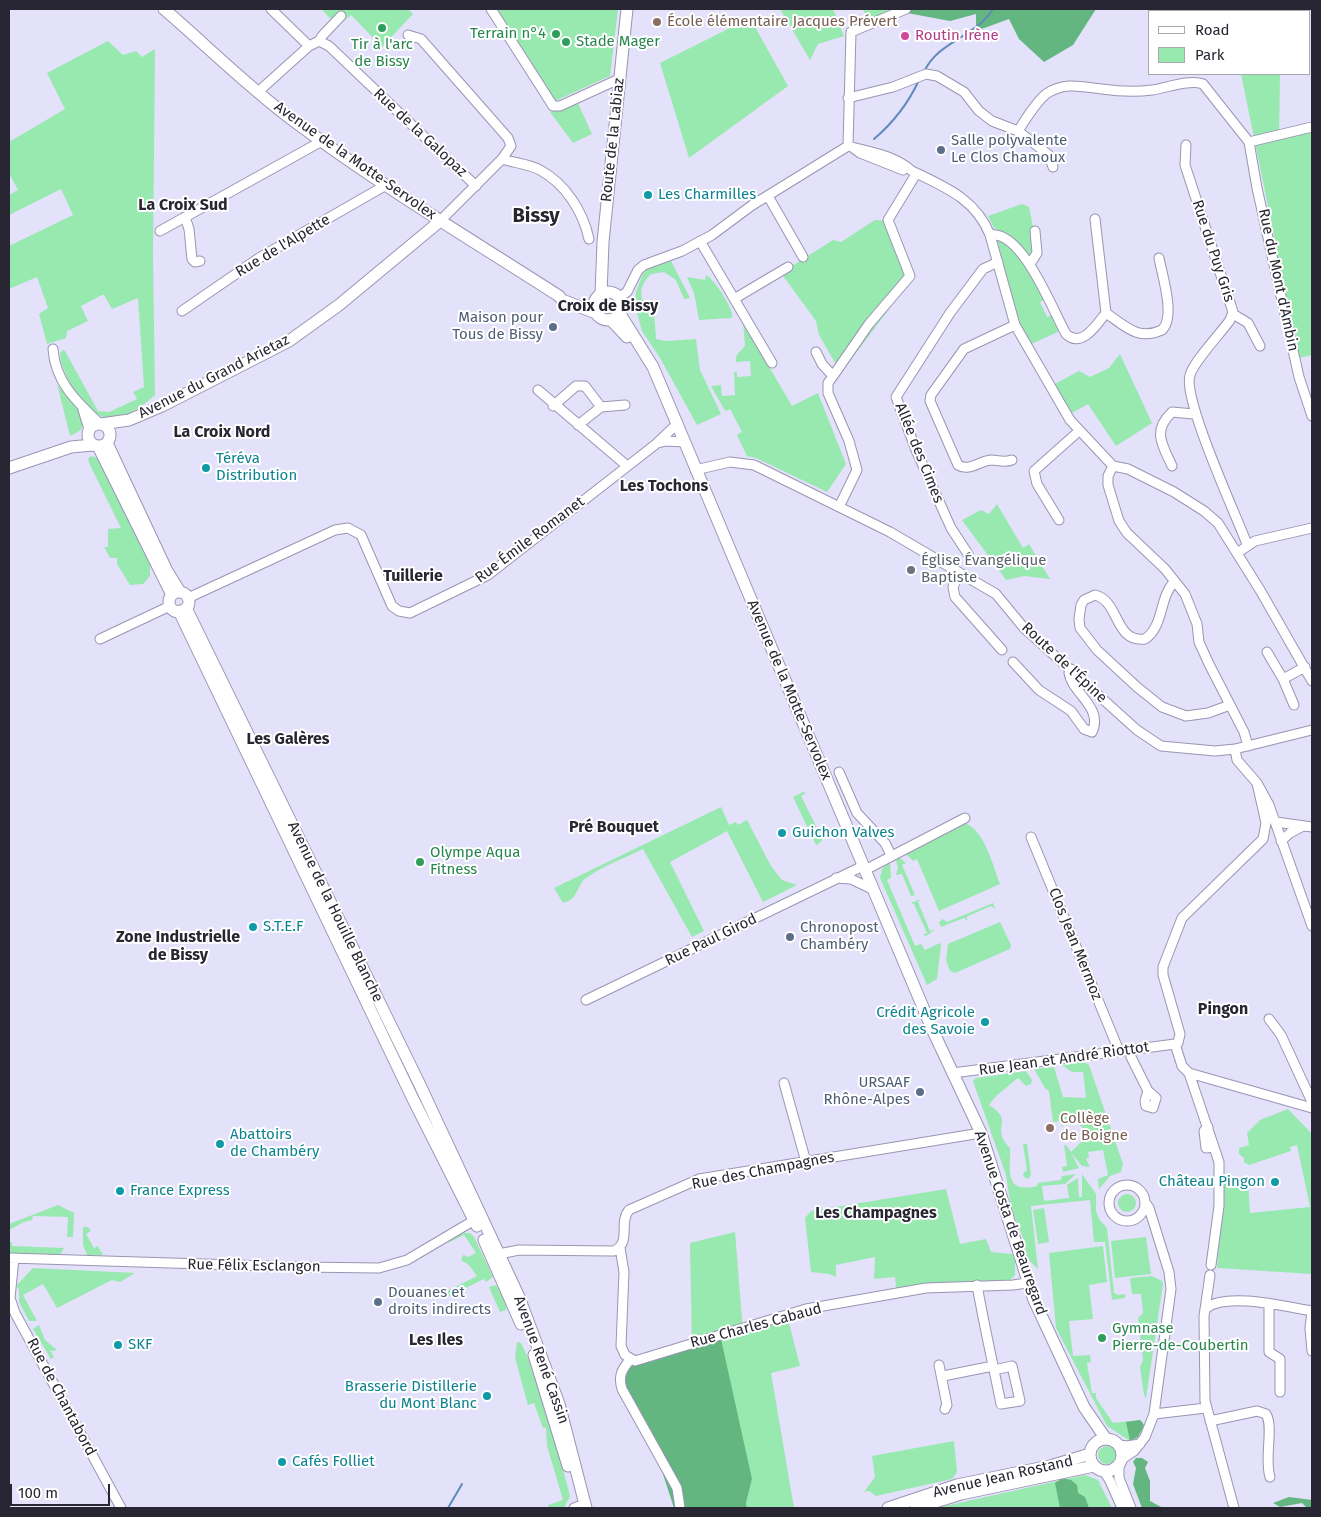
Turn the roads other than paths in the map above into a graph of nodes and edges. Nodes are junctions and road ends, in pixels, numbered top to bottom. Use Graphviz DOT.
graph roads {
  1 [pos="164,9"];
  2 [pos="270,9"];
  3 [pos="491,9"];
  4 [pos="628,9"];
  5 [pos="906,9"];
  6 [pos="341,16"];
  7 [pos="408,35"];
  8 [pos="319,41"];
  9 [pos="309,46"];
  10 [pos="619,79"];
  11 [pos="259,91"];
  12 [pos="848,98"];
  13 [pos="1312,127"];
  14 [pos="1018,131"];
  15 [pos="322,141"];
  16 [pos="1250,142"];
  17 [pos="1186,145"];
  18 [pos="850,146"];
  19 [pos="504,157"];
  20 [pos="1053,167"];
  21 [pos="914,172"];
  22 [pos="386,185"];
  23 [pos="476,186"];
  24 [pos="768,196"];
  25 [pos="185,217"];
  26 [pos="1095,219"];
  27 [pos="440,222"];
  28 [pos="160,231"];
  29 [pos="1035,231"];
  30 [pos="990,235"];
  31 [pos="589,239"];
  32 [pos="700,241"];
  33 [pos="803,257"];
  34 [pos="1159,258"];
  35 [pos="200,261"];
  36 [pos="998,262"];
  37 [pos="1030,264"];
  38 [pos="788,267"];
  39 [pos="603,272"];
  40 [pos="559,296"];
  41 [pos="598,298"];
  42 [pos="734,299"];
  43 [pos="617,306"];
  44 [pos="182,311"];
  45 [pos="596,313"];
  46 [pos="1106,313"];
  47 [pos="1232,314"];
  48 [pos="1015,325"];
  49 [pos="1260,346"];
  50 [pos="53,349"];
  51 [pos="816,352"];
  52 [pos="772,363"];
  53 [pos="833,376"];
  54 [pos="538,390"];
  55 [pos="626,405"];
  56 [pos="553,406"];
  57 [pos="601,407"];
  58 [pos="1194,414"];
  59 [pos="1312,416"];
  60 [pos="129,420"];
  61 [pos="678,423"];
  62 [pos="578,425"];
  63 [pos="94,427"];
  64 [pos="1079,431"];
  65 [pos="102,442"];
  66 [pos="685,442"];
  67 [pos="656,444"];
  68 [pos="71,447"];
  69 [pos="1012,460"];
  70 [pos="626,465"];
  71 [pos="1113,466"];
  72 [pos="1172,466"];
  73 [pos="9,468"];
  74 [pos="695,470"];
  75 [pos="1224,501"];
  76 [pos="1233,506"];
  77 [pos="839,507"];
  78 [pos="1059,520"];
  79 [pos="1312,528"];
  80 [pos="1247,544"];
  81 [pos="1237,553"];
  82 [pos="968,554"];
  83 [pos="959,574"];
  84 [pos="1174,582"];
  85 [pos="179,602"];
  86 [pos="100,639"];
  87 [pos="1002,650"];
  88 [pos="1267,652"];
  89 [pos="1012,662"];
  90 [pos="1305,667"];
  91 [pos="1072,669"];
  92 [pos="1284,679"];
  93 [pos="1312,682"];
  94 [pos="1230,705"];
  95 [pos="1294,705"];
  96 [pos="1312,730"];
  97 [pos="1248,746"];
  98 [pos="1235,750"];
  99 [pos="839,772"];
  100 [pos="1257,783"];
  101 [pos="965,818"];
  102 [pos="1276,822"];
  103 [pos="1308,827"];
  104 [pos="1031,837"];
  105 [pos="1281,841"];
  106 [pos="892,855"];
  107 [pos="864,868"];
  108 [pos="836,878"];
  109 [pos="874,890"];
  110 [pos="1312,926"];
  111 [pos="586,1000"];
  112 [pos="1269,1019"];
  113 [pos="937,1038"];
  114 [pos="1175,1044"];
  115 [pos="1130,1050"];
  116 [pos="1119,1052"];
  117 [pos="953,1073"];
  118 [pos="1189,1073"];
  119 [pos="784,1082"];
  120 [pos="1304,1085"];
  121 [pos="1148,1091"];
  122 [pos="1291,1100"];
  123 [pos="1312,1102"];
  124 [pos="1312,1108"];
  125 [pos="981,1133"];
  126 [pos="806,1162"];
  127 [pos="1145,1202"];
  128 [pos="477,1218"];
  129 [pos="1137,1218"];
  130 [pos="1156,1232"];
  131 [pos="620,1248"];
  132 [pos="496,1255"];
  133 [pos="11,1258"];
  134 [pos="1211,1265"];
  135 [pos="1210,1275"];
  136 [pos="1027,1283"];
  137 [pos="977,1285"];
  138 [pos="1270,1304"];
  139 [pos="1206,1308"];
  140 [pos="1312,1311"];
  141 [pos="1312,1351"];
  142 [pos="630,1360"];
  143 [pos="939,1365"];
  144 [pos="943,1376"];
  145 [pos="1280,1392"];
  146 [pos="1084,1407"];
  147 [pos="1206,1408"];
  148 [pos="945,1409"];
  149 [pos="1154,1414"];
  150 [pos="1210,1421"];
  151 [pos="1106,1439"];
  152 [pos="1141,1444"];
  153 [pos="1119,1445"];
  154 [pos="1092,1450"];
  155 [pos="1120,1463"];
  156 [pos="1099,1469"];
  157 [pos="1270,1477"];
  158 [pos="581,1507"];
  159 [pos="121,1508"];
  160 [pos="680,1508"];
  161 [pos="888,1508"];
  162 [pos="916,1508"];
  163 [pos="1122,1508"];
  164 [pos="1131,1508"];
  165 [pos="1234,1508"];
  1 -- 11 [label="main road, Avenue de la Motte-Servolex"];
  2 -- 9 [label="street"];
  3 -- 10 [label="street"];
  4 -- 10 [label="main road, Route de la Labiaz"];
  5 -- 12 [label="street"];
  6 -- 8 [label="street"];
  7 -- 19 [label="street"];
  8 -- 9 [label="street"];
  8 -- 23 [label="street, Rue de la Galopaz"];
  9 -- 11 [label="street"];
  10 -- 39 [label="main road, Route de la Labiaz"];
  11 -- 15 [label="main road, Avenue de la Motte-Servolex"];
  12 -- 14 [label="street"];
  12 -- 18 [label="street"];
  13 -- 16 [label="street"];
  14 -- 16 [label="street"];
  14 -- 20 [label="street"];
  15 -- 22 [label="main road, Avenue de la Motte-Servolex"];
  15 -- 25 [label="street"];
  16 -- 59 [label="street, Rue du Mont d'Ambin"];
  17 -- 47 [label="street, Rue du Puy Gris"];
  18 -- 21 [label="street"];
  18 -- 24 [label="street"];
  19 -- 23 [label="street"];
  19 -- 31 [label="street"];
  21 -- 30 [label="street"];
  21 -- 53 [label="street"];
  22 -- 27 [label="main road, Avenue de la Motte-Servolex"];
  22 -- 44 [label="street, Rue de l'Alpette"];
  23 -- 27 [label="street"];
  24 -- 32 [label="street"];
  24 -- 33 [label="street"];
  25 -- 28 [label="street"];
  25 -- 35 [label="street"];
  26 -- 46 [label="street"];
  27 -- 40 [label="main road, Avenue de la Motte-Servolex"];
  27 -- 60 [label="main road, Avenue du Grand Arietaz"];
  29 -- 37 [label="street"];
  30 -- 36 [label="street"];
  30 -- 37 [label="street"];
  32 -- 42 [label="street"];
  32 -- 43 [label="street"];
  34 -- 46 [label="street"];
  36 -- 48 [label="street"];
  36 -- 82 [label="street, Allée des Cimes"];
  37 -- 46 [label="street"];
  38 -- 42 [label="street"];
  39 -- 41 [label="main road, Route de la Labiaz"];
  39 -- 43 [label="main road, Route de la Labiaz"];
  40 -- 41 [label="main road, Avenue de la Motte-Servolex"];
  40 -- 45 [label="main road, Avenue de la Motte-Servolex"];
  41 -- 43 [label="main road, Avenue de la Motte-Servolex"];
  41 -- 45 [label="main road, Route de la Labiaz"];
  42 -- 52 [label="street"];
  43 -- 45 [label="main road, Avenue de la Motte-Servolex"];
  43 -- 61 [label="main road, Avenue de la Motte-Servolex"];
  47 -- 49 [label="street"];
  47 -- 58 [label="street, Rue du Puy Gris"];
  48 -- 64 [label="street"];
  48 -- 69 [label="street"];
  50 -- 63 [label="street"];
  51 -- 53 [label="street"];
  53 -- 77 [label="street"];
  54 -- 56 [label="street"];
  55 -- 57 [label="street"];
  56 -- 57 [label="street"];
  56 -- 62 [label="street"];
  57 -- 62 [label="street"];
  58 -- 72 [label="street"];
  58 -- 76 [label="street, Rue du Puy Gris"];
  60 -- 63 [label="main road, Avenue du Grand Arietaz"];
  60 -- 65 [label="main road, Avenue du Grand Arietaz"];
  61 -- 66 [label="main road, Avenue de la Motte-Servolex"];
  61 -- 67 [label="street, Rue Émile Romanet"];
  62 -- 70 [label="street"];
  63 -- 65 [label="main road"];
  63 -- 65 [label="main road"];
  63 -- 68 [label="main road"];
  64 -- 71 [label="street"];
  64 -- 78 [label="street"];
  65 -- 68 [label="main road"];
  65 -- 85 [label="main road, Avenue de la Houille Blanche"];
  66 -- 67 [label="street, Rue Émile Romanet"];
  66 -- 74 [label="main road, Avenue de la Motte-Servolex"];
  67 -- 70 [label="street, Rue Émile Romanet"];
  68 -- 73 [label="main road"];
  70 -- 85 [label="street, Rue Émile Romanet"];
  71 -- 81 [label="street"];
  71 -- 84 [label="street"];
  74 -- 77 [label="street, Route de l'Épine"];
  74 -- 107 [label="main road, Avenue de la Motte-Servolex"];
  75 -- 76 [label="street"];
  76 -- 80 [label="street, Rue du Puy Gris"];
  77 -- 83 [label="street, Route de l'Épine"];
  79 -- 80 [label="street"];
  80 -- 81 [label="street"];
  81 -- 90 [label="street"];
  83 -- 87 [label="street"];
  83 -- 91 [label="street, Route de l'Épine"];
  84 -- 94 [label="street"];
  84 -- 94 [label="street"];
  85 -- 86 [label="street"];
  85 -- 128 [label="main road, Avenue de la Houille Blanche"];
  88 -- 92 [label="street"];
  89 -- 91 [label="street"];
  90 -- 92 [label="street"];
  90 -- 93 [label="street"];
  91 -- 98 [label="street, Route de l'Épine"];
  92 -- 95 [label="street"];
  94 -- 97 [label="street"];
  96 -- 97 [label="street, Route de l'Épine"];
  97 -- 98 [label="street, Route de l'Épine"];
  98 -- 100 [label="street"];
  99 -- 106 [label="street"];
  100 -- 102 [label="street"];
  100 -- 114 [label="street"];
  101 -- 106 [label="street, Rue Paul Girod"];
  102 -- 103 [label="street"];
  102 -- 105 [label="street"];
  103 -- 105 [label="street"];
  104 -- 116 [label="street, Clos Jean Mermoz"];
  105 -- 110 [label="street"];
  106 -- 107 [label="street, Rue Paul Girod"];
  107 -- 108 [label="street, Rue Paul Girod"];
  107 -- 109 [label="main road, Avenue de la Motte-Servolex"];
  108 -- 109 [label="street"];
  108 -- 111 [label="street, Rue Paul Girod"];
  109 -- 113 [label="main road, Avenue de la Motte-Servolex"];
  112 -- 120 [label="street"];
  113 -- 117 [label="main road, Avenue Costa de Beauregard"];
  114 -- 115 [label="street, Rue Jean et André Riottot"];
  114 -- 118 [label="street"];
  115 -- 116 [label="street, Rue Jean et André Riottot"];
  115 -- 121 [label="street"];
  116 -- 117 [label="street, Rue Jean et André Riottot"];
  117 -- 125 [label="main road, Avenue Costa de Beauregard"];
  118 -- 122 [label="street"];
  118 -- 134 [label="street"];
  119 -- 126 [label="street"];
  120 -- 122 [label="street"];
  120 -- 123 [label="street"];
  122 -- 124 [label="street"];
  125 -- 126 [label="street, Rue des Champagnes"];
  125 -- 136 [label="main road, Avenue Costa de Beauregard"];
  126 -- 131 [label="street, Rue des Champagnes"];
  127 -- 129 [label="street"];
  127 -- 129 [label="street"];
  127 -- 130 [label="street"];
  128 -- 132 [label="main road, Avenue René Cassin"];
  128 -- 133 [label="street, Rue Félix Esclangon"];
  129 -- 130 [label="street"];
  130 -- 149 [label="street"];
  131 -- 132 [label="street"];
  131 -- 142 [label="street"];
  132 -- 158 [label="main road, Avenue René Cassin"];
  133 -- 159 [label="street, Rue de Chantabord"];
  135 -- 139 [label="street"];
  136 -- 137 [label="street, Rue Charles Cabaud"];
  136 -- 146 [label="main road, Avenue Costa de Beauregard"];
  137 -- 142 [label="street, Rue Charles Cabaud"];
  137 -- 144 [label="street"];
  138 -- 139 [label="street"];
  138 -- 140 [label="street"];
  138 -- 145 [label="street"];
  139 -- 147 [label="street"];
  140 -- 141 [label="street"];
  142 -- 160 [label="street"];
  143 -- 144 [label="street"];
  144 -- 148 [label="street"];
  146 -- 151 [label="main road, Avenue Costa de Beauregard"];
  146 -- 154 [label="main road, Avenue Costa de Beauregard"];
  147 -- 149 [label="street"];
  147 -- 150 [label="street"];
  149 -- 152 [label="street"];
  150 -- 157 [label="street"];
  150 -- 165 [label="street"];
  151 -- 153 [label="main road"];
  151 -- 154 [label="main road"];
  152 -- 153 [label="street"];
  152 -- 155 [label="street"];
  153 -- 155 [label="main road"];
  154 -- 156 [label="main road"];
  154 -- 161 [label="main road, Avenue Jean Rostand"];
  155 -- 156 [label="main road"];
  155 -- 164 [label="street"];
  156 -- 162 [label="main road, Avenue Jean Rostand"];
  156 -- 163 [label="street"];
}
